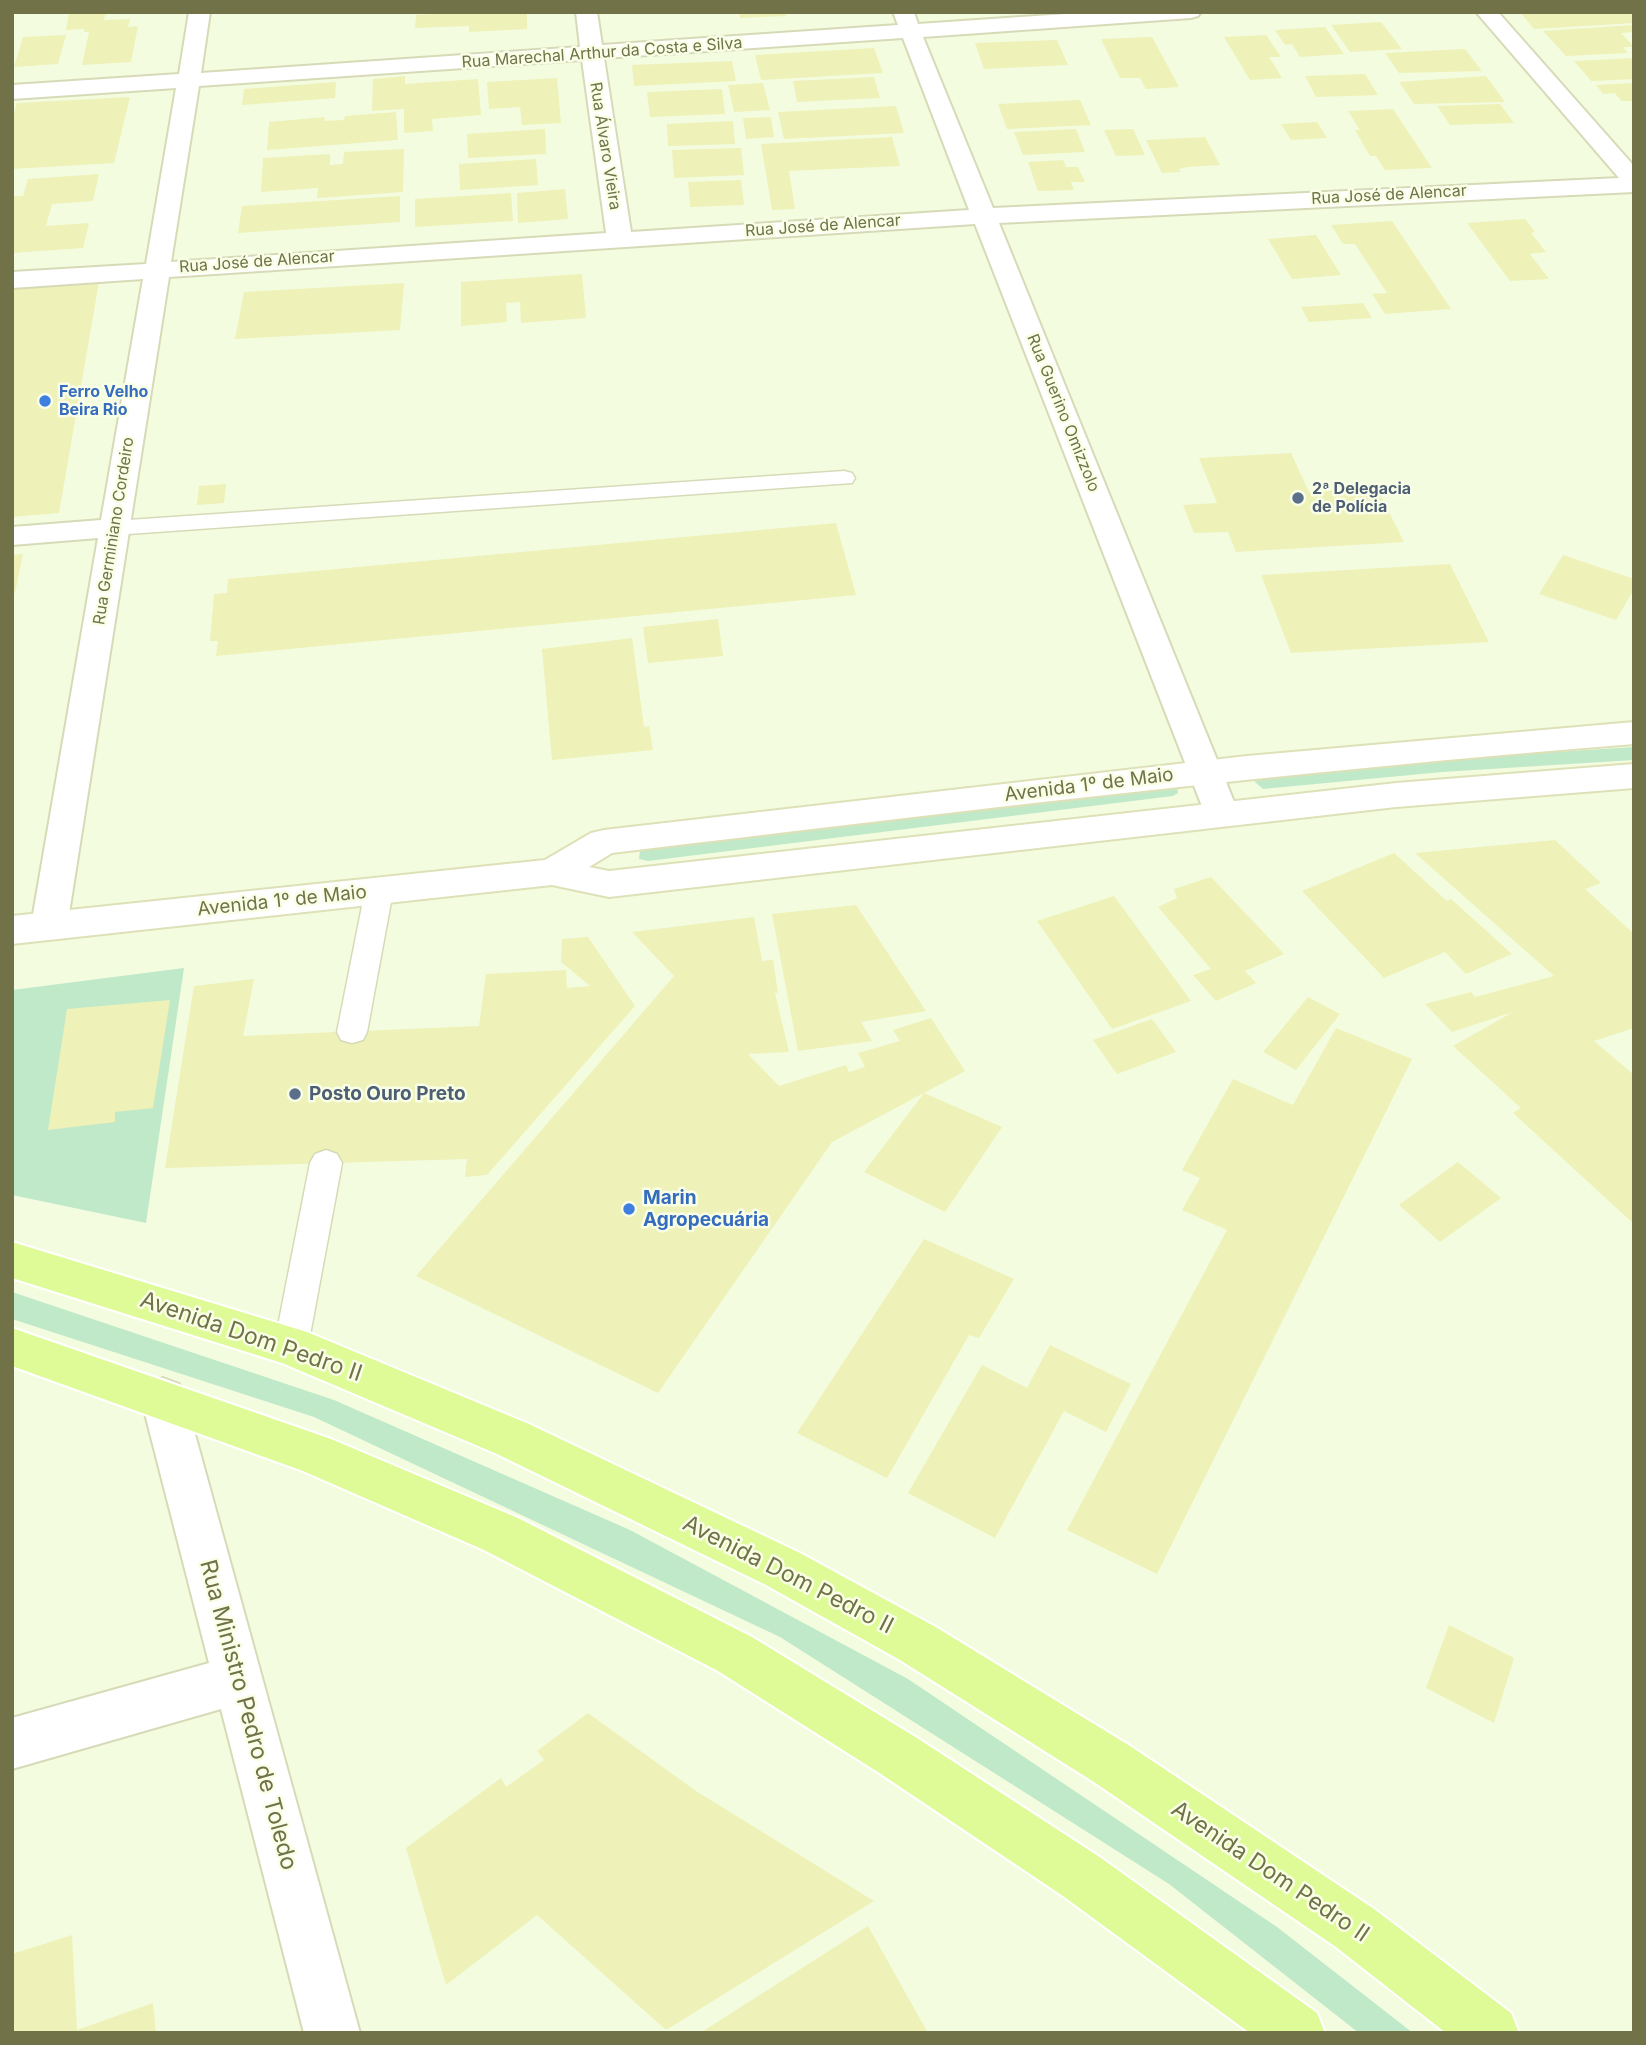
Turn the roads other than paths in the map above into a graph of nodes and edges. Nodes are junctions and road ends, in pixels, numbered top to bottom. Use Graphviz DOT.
graph roads {
  1 [pos="200,12"];
  2 [pos="586,12"];
  3 [pos="1191,12"];
  4 [pos="1486,12"];
  5 [pos="907,22"];
  6 [pos="592,54"];
  7 [pos="188,81"];
  8 [pos="12,92"];
  9 [pos="1634,183"];
  10 [pos="984,216"];
  11 [pos="619,238"];
  12 [pos="158,269"];
  13 [pos="12,280"];
  14 [pos="844,478"];
  15 [pos="114,528"];
  16 [pos="12,536"];
  17 [pos="1634,733"];
  18 [pos="1205,771"];
  19 [pos="1634,776"];
  20 [pos="1223,814"];
  21 [pos="552,872"];
  22 [pos="379,891"];
  23 [pos="49,926"];
  24 [pos="12,930"];
  25 [pos="352,1032"];
  26 [pos="326,1163"];
  27 [pos="12,1260"];
  28 [pos="291,1346"];
  29 [pos="12,1347"];
  30 [pos="163,1398"];
  31 [pos="238,1679"];
  32 [pos="12,1744"];
  33 [pos="332,2033"];
  34 [pos="1297,2033"];
  35 [pos="1490,2033"];
  1 -- 7 [label="street, Rua Germiniano Cordeiro"];
  2 -- 6 [label="street, Rua Álvaro Vieira"];
  3 -- 5 [label="street, Rua Marechal Arthur da Costa e Silva"];
  4 -- 9 [label="street"];
  5 -- 6 [label="street, Rua Marechal Arthur da Costa e Silva"];
  5 -- 10 [label="street, Rua Guerino Omizzolo"];
  6 -- 7 [label="street, Rua Marechal Arthur da Costa e Silva"];
  6 -- 11 [label="street, Rua Álvaro Vieira"];
  7 -- 8 [label="street, Rua Marechal Arthur da Costa e Silva"];
  7 -- 12 [label="street, Rua Germiniano Cordeiro"];
  9 -- 10 [label="street, Rua José de Alencar"];
  10 -- 11 [label="street, Rua José de Alencar"];
  10 -- 18 [label="street, Rua Guerino Omizzolo"];
  11 -- 12 [label="street, Rua José de Alencar"];
  12 -- 13 [label="street, Rua José de Alencar"];
  12 -- 15 [label="street, Rua Germiniano Cordeiro"];
  14 -- 15 [label="lane"];
  15 -- 16 [label="street"];
  15 -- 23 [label="street, Rua Germiniano Cordeiro"];
  17 -- 18 [label="street, Avenida 1º de Maio"];
  18 -- 20 [label="street, Rua Guerino Omizzolo"];
  18 -- 21 [label="street, Avenida 1º de Maio"];
  19 -- 20 [label="street, Avenida 1º de Maio"];
  20 -- 21 [label="street, Avenida 1º de Maio"];
  21 -- 22 [label="street, Avenida 1º de Maio"];
  22 -- 23 [label="street, Avenida 1º de Maio"];
  22 -- 25 [label="lane"];
  23 -- 24 [label="street, Avenida 1º de Maio"];
  26 -- 28 [label="lane"];
  27 -- 28 [label="main road, Avenida Dom Pedro II"];
  28 -- 35 [label="main road, Avenida Dom Pedro II"];
  29 -- 30 [label="main road"];
  30 -- 31 [label="street, Rua Ministro Pedro de Toledo"];
  30 -- 34 [label="main road"];
  31 -- 32 [label="street"];
  31 -- 33 [label="street, Rua Ministro Pedro de Toledo"];
}
